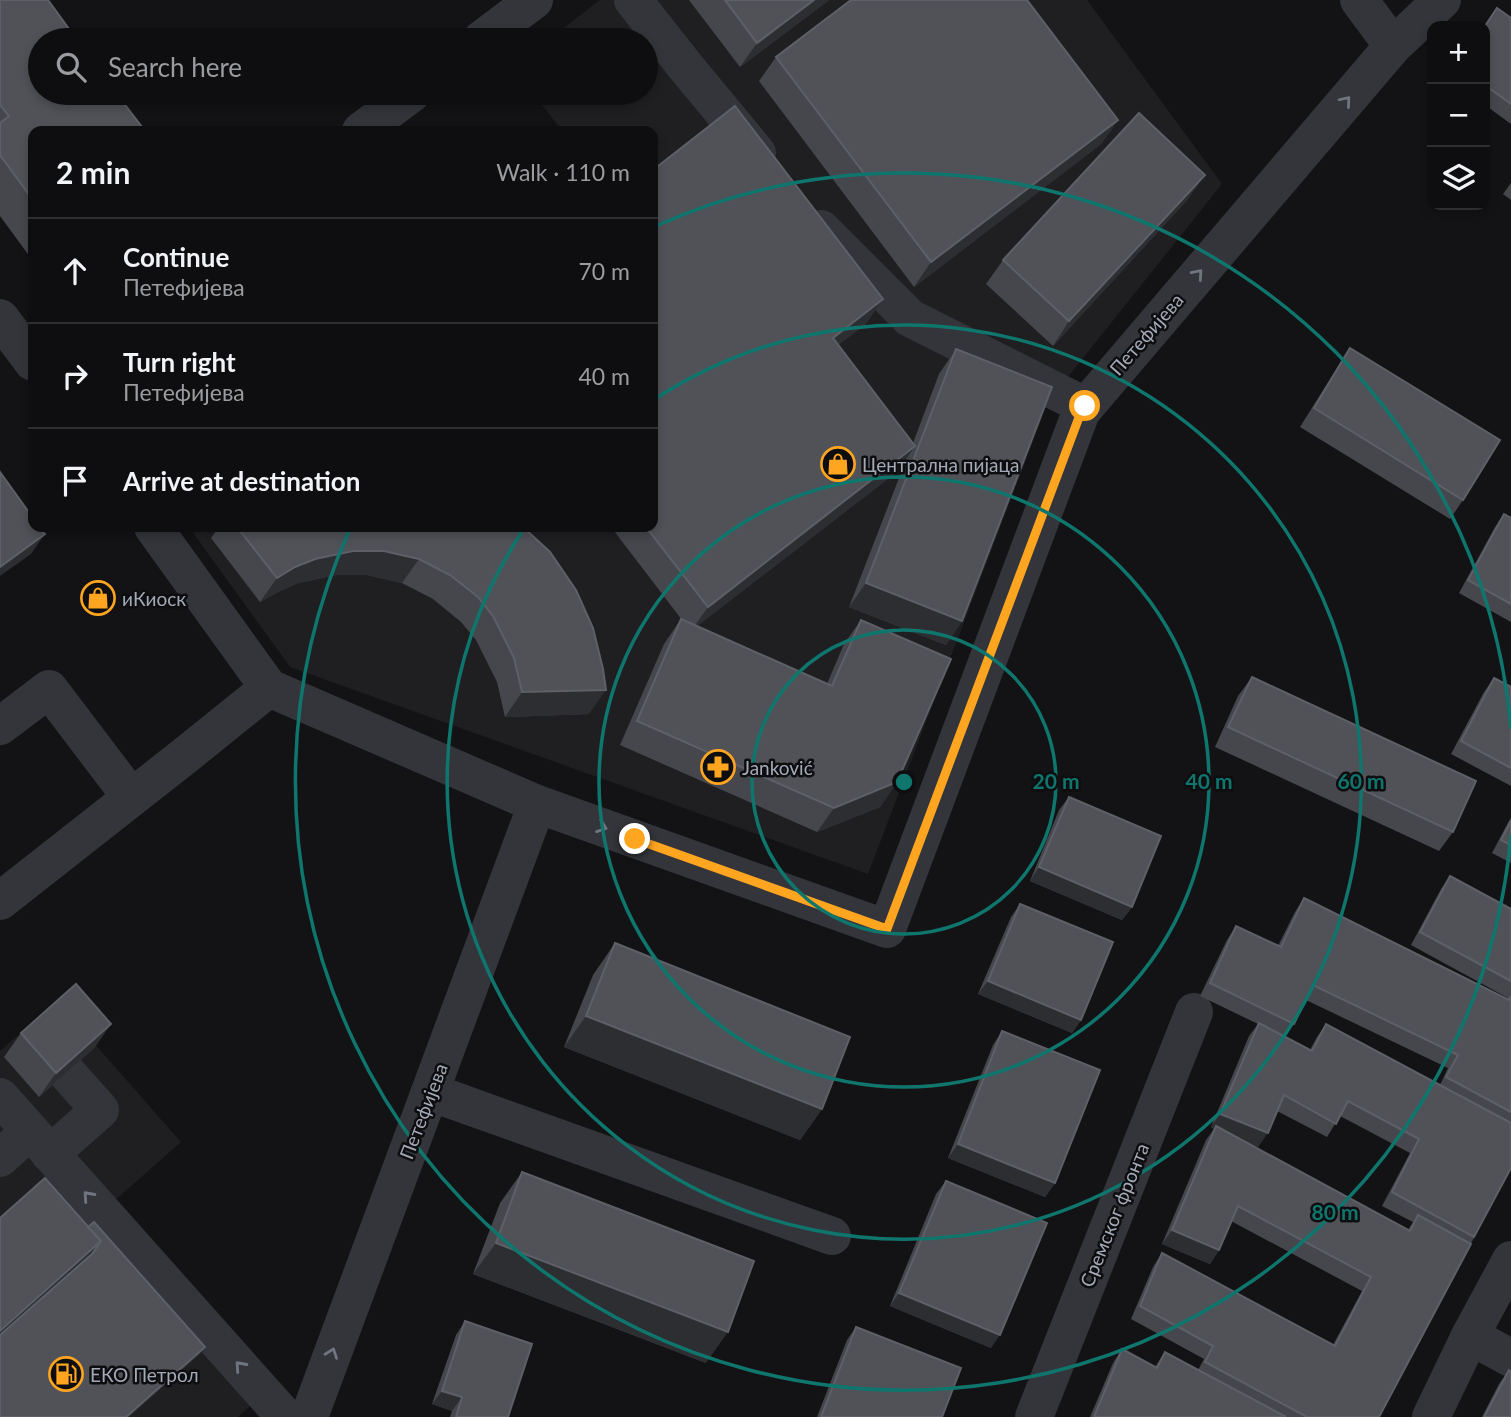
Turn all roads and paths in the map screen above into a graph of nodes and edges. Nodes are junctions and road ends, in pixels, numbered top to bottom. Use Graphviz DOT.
graph roads {
  1 [pos="534,0"];
  2 [pos="633,0"];
  3 [pos="1359,0"];
  4 [pos="1442,0"];
  5 [pos="497,28"];
  6 [pos="655,28"];
  7 [pos="658,32"];
  8 [pos="1393,46"];
  9 [pos="396,105"];
  10 [pos="368,126"];
  11 [pos="777,177"];
  12 [pos="803,207"];
  13 [pos="0,318"];
  14 [pos="28,355"];
  15 [pos="1085,406"];
  16 [pos="157,532"];
  17 [pos="269,688"];
  18 [pos="0,726"];
  19 [pos="131,797"];
  20 [pos="537,804"];
  21 [pos="0,901"];
  22 [pos="1194,1012"];
  23 [pos="67,1073"];
  24 [pos="430,1092"];
  25 [pos="0,1097"];
  26 [pos="40,1142"];
  27 [pos="0,1158"];
  28 [pos="832,1236"];
  29 [pos="1511,1261"];
  30 [pos="1470,1336"];
  31 [pos="1511,1358"];
  32 [pos="285,1417"];
  33 [pos="309,1417"];
  34 [pos="1034,1417"];
  35 [pos="1431,1417"];
  1 -- 5 [label="street"];
  2 -- 6 [label="street"];
  3 -- 8 [label="street"];
  4 -- 8 [label="street, Петефијева"];
  7 -- 11 [label="street"];
  15 -- 8 [label="street, Петефијева, one-way"];
  9 -- 10 [label="street"];
  12 -- 15 [label="street"];
  13 -- 14 [label="street"];
  20 -- 15 [label="street, Петефијева, one-way"];
  16 -- 17 [label="street"];
  17 -- 19 [label="street"];
  17 -- 20 [label="street, Петефијева"];
  18 -- 19 [label="street"];
  19 -- 21 [label="street"];
  20 -- 24 [label="street, Петефијева"];
  22 -- 34 [label="street, Сремског фронта"];
  23 -- 26 [label="street"];
  24 -- 28 [label="street"];
  33 -- 24 [label="street, Петефијева, one-way"];
  25 -- 26 [label="street"];
  26 -- 27 [label="street"];
  32 -- 26 [label="street, one-way"];
  29 -- 30 [label="street"];
  30 -- 31 [label="street"];
  30 -- 35 [label="street"];
}
